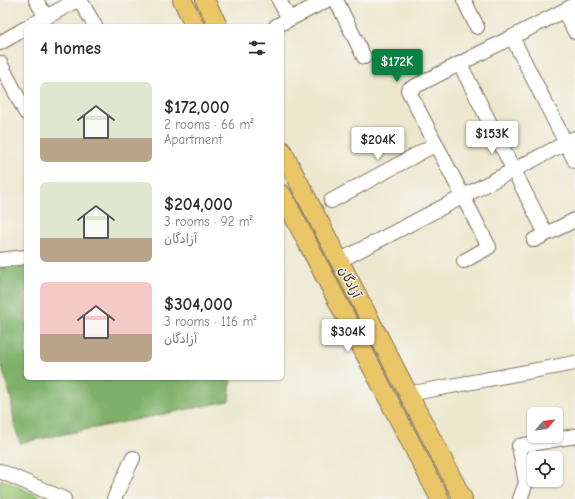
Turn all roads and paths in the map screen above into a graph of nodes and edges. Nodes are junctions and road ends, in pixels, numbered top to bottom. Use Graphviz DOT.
graph roads {
  1 [pos="36,0"];
  2 [pos="77,0"];
  3 [pos="80,0"];
  4 [pos="182,0"];
  5 [pos="205,0"];
  6 [pos="279,0"];
  7 [pos="327,0"];
  8 [pos="336,0"];
  9 [pos="464,0"];
  10 [pos="570,8"];
  11 [pos="46,17"];
  12 [pos="289,19"];
  13 [pos="34,24"];
  14 [pos="94,24"];
  15 [pos="194,24"];
  16 [pos="217,24"];
  17 [pos="280,24"];
  18 [pos="477,27"];
  19 [pos="24,29"];
  20 [pos="575,32"];
  21 [pos="512,37"];
  22 [pos="0,43"];
  23 [pos="364,58"];
  24 [pos="0,63"];
  25 [pos="460,64"];
  26 [pos="24,109"];
  27 [pos="570,141"];
  28 [pos="436,144"];
  29 [pos="284,154"];
  30 [pos="575,161"];
  31 [pos="514,170"];
  32 [pos="463,196"];
  33 [pos="331,200"];
  34 [pos="284,202"];
  35 [pos="575,220"];
  36 [pos="24,257"];
  37 [pos="0,260"];
  38 [pos="339,261"];
  39 [pos="464,261"];
  40 [pos="575,363"];
  41 [pos="408,394"];
  42 [pos="575,436"];
  43 [pos="133,458"];
  44 [pos="0,471"];
  45 [pos="64,499"];
  46 [pos="114,499"];
  47 [pos="440,499"];
  48 [pos="463,499"];
  49 [pos="520,499"];
  1 -- 11 [label="street"];
  2 -- 11 [label="street"];
  3 -- 14 [label="street"];
  4 -- 15 [label="main road"];
  5 -- 16 [label="main road"];
  6 -- 12 [label="street"];
  7 -- 12 [label="street"];
  8 -- 23 [label="street"];
  9 -- 18 [label="street"];
  10 -- 20 [label="street"];
  10 -- 21 [label="street"];
  11 -- 13 [label="street"];
  12 -- 17 [label="street"];
  19 -- 22 [label="street"];
  21 -- 25 [label="street"];
  21 -- 27 [label="street"];
  24 -- 26 [label="street"];
  25 -- 28 [label="street"];
  25 -- 31 [label="street"];
  27 -- 30 [label="street"];
  27 -- 31 [label="street"];
  28 -- 32 [label="street"];
  28 -- 33 [label="street"];
  29 -- 38 [label="main road, آزادگان"];
  31 -- 32 [label="street"];
  31 -- 35 [label="street"];
  32 -- 38 [label="street"];
  32 -- 39 [label="street"];
  34 -- 47 [label="main road, آزادگان"];
  36 -- 37 [label="street"];
  38 -- 41 [label="main road, آزادگان"];
  40 -- 41 [label="street"];
  41 -- 48 [label="main road, آزادگان"];
  42 -- 49 [label="street"];
  43 -- 46 [label="street"];
  44 -- 45 [label="street"];
}
